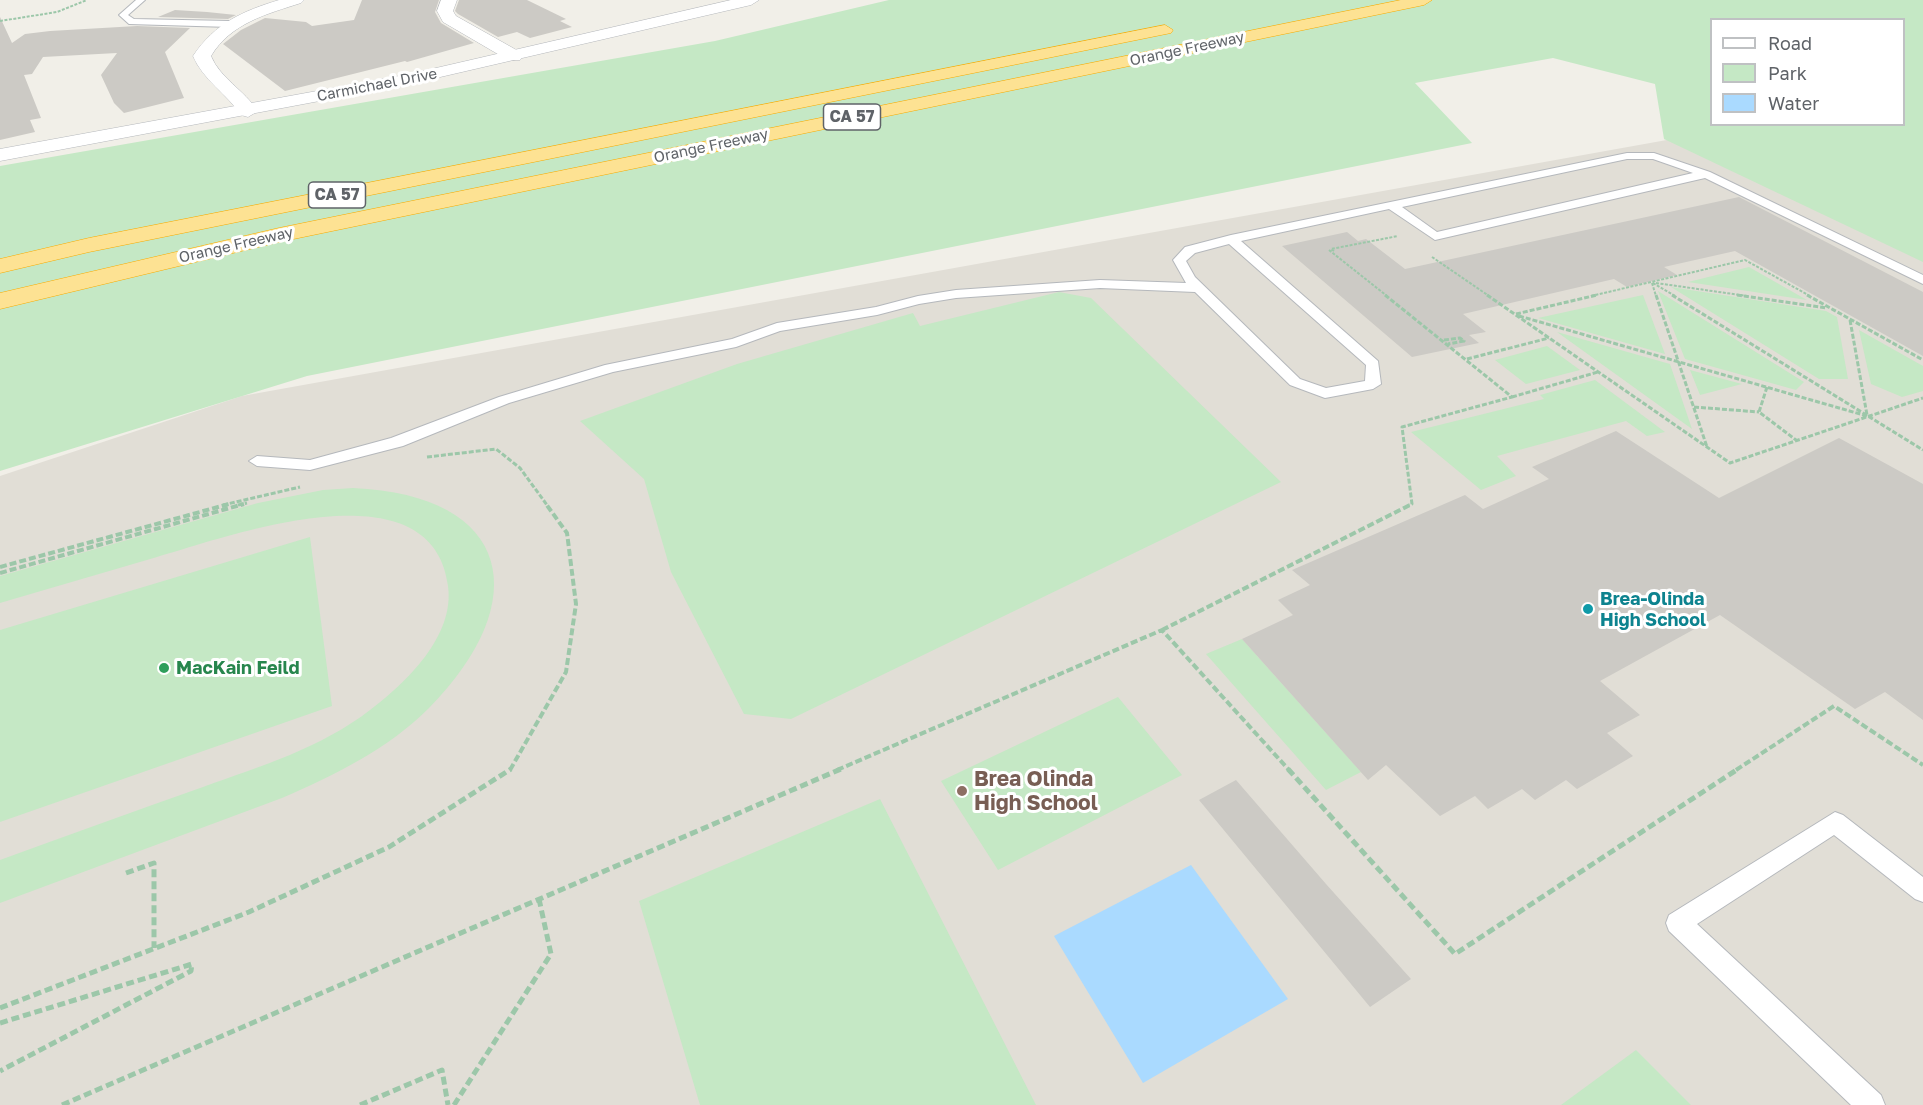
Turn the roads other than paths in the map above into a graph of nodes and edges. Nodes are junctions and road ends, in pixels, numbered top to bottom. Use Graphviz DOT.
graph roads {
  1 [pos="141,0"];
  2 [pos="296,0"];
  3 [pos="449,0"];
  4 [pos="751,0"];
  5 [pos="1424,0"];
  6 [pos="230,24"];
  7 [pos="1185,26"];
  8 [pos="514,56"];
  9 [pos="248,111"];
  10 [pos="0,155"];
  11 [pos="1706,174"];
  12 [pos="1391,205"];
  13 [pos="279,235"];
  14 [pos="1231,239"];
  15 [pos="89,244"];
  16 [pos="0,261"];
  17 [pos="0,266"];
  18 [pos="1923,280"];
  19 [pos="1198,288"];
  20 [pos="0,301"];
  21 [pos="0,311"];
  22 [pos="256,461"];
  23 [pos="1923,891"];
  24 [pos="1870,1105"];
  1 -- 6 [label="lane"];
  2 -- 6 [label="street"];
  3 -- 8 [label="street"];
  4 -- 8 [label="street, Carmichael Drive"];
  5 -- 13 [label="highway, Orange Freeway / CA 57"];
  6 -- 9 [label="street"];
  7 -- 15 [label="highway, Orange Freeway / CA 57"];
  8 -- 9 [label="street, Carmichael Drive"];
  9 -- 10 [label="street, Carmichael Drive"];
  11 -- 12 [label="lane"];
  11 -- 12 [label="lane"];
  11 -- 18 [label="lane"];
  12 -- 14 [label="lane"];
  13 -- 20 [label="highway, Orange Freeway / CA 57"];
  13 -- 21 [label="highway"];
  14 -- 19 [label="lane"];
  14 -- 19 [label="lane"];
  15 -- 16 [label="highway"];
  15 -- 17 [label="highway, Orange Freeway / CA 57"];
  19 -- 22 [label="lane"];
  23 -- 24 [label="lane"];
}
